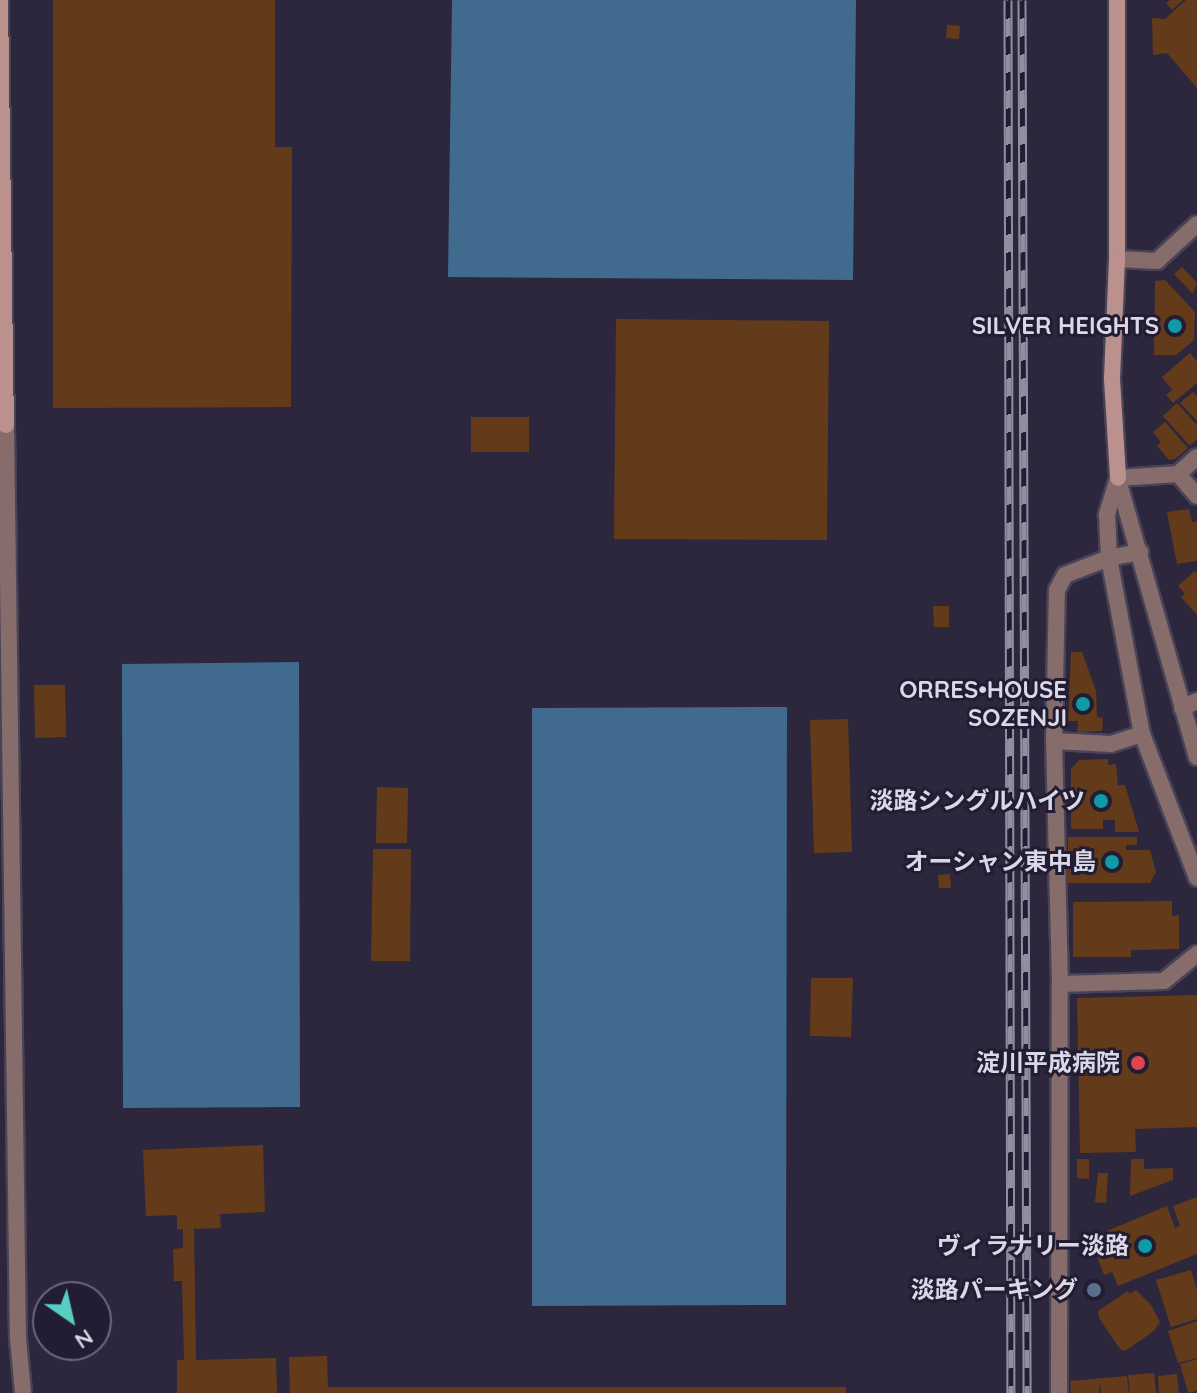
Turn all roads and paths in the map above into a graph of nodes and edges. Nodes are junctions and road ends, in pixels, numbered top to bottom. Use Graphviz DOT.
graph roads {
  1 [pos="0,0"];
  2 [pos="1117,0"];
  3 [pos="1197,224"];
  4 [pos="1117,259"];
  5 [pos="1,260"];
  6 [pos="1197,457"];
  7 [pos="1178,474"];
  8 [pos="1118,478"];
  9 [pos="1197,496"];
  10 [pos="1140,552"];
  11 [pos="1109,558"];
  12 [pos="1190,705"];
  13 [pos="1142,734"];
  14 [pos="1054,741"];
  15 [pos="1197,757"];
  16 [pos="1197,878"];
  17 [pos="1197,954"];
  18 [pos="1060,984"];
  19 [pos="23,1393"];
  20 [pos="1059,1393"];
  1 -- 5 [label="street"];
  2 -- 4 [label="street"];
  3 -- 4 [label="street"];
  4 -- 8 [label="street"];
  5 -- 19 [label="street"];
  6 -- 7 [label="street"];
  7 -- 8 [label="street"];
  7 -- 9 [label="street"];
  8 -- 10 [label="street"];
  8 -- 11 [label="street"];
  10 -- 11 [label="street"];
  10 -- 12 [label="street"];
  11 -- 13 [label="street"];
  11 -- 14 [label="street"];
  12 -- 15 [label="street"];
  13 -- 14 [label="street"];
  13 -- 16 [label="street"];
  14 -- 18 [label="street"];
  17 -- 18 [label="street"];
  18 -- 20 [label="street"];
}
